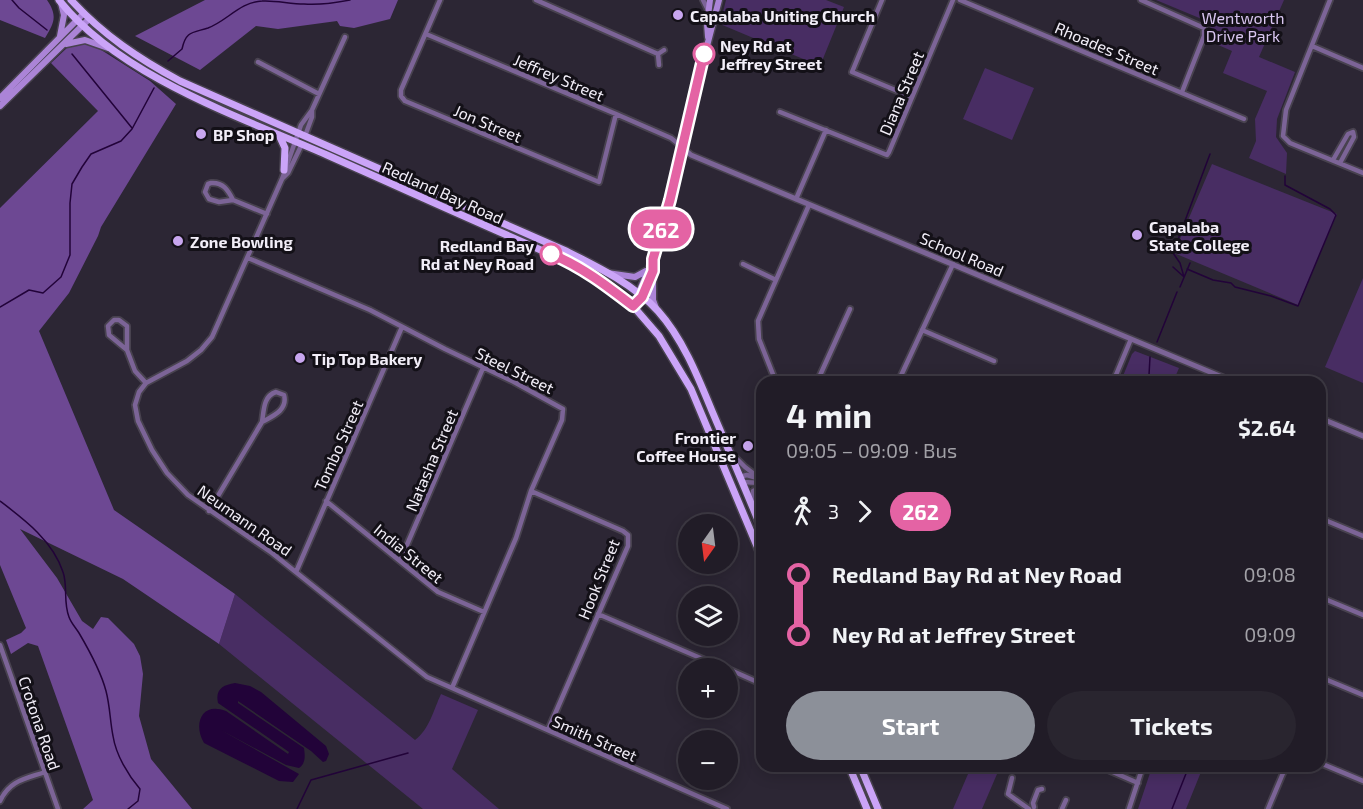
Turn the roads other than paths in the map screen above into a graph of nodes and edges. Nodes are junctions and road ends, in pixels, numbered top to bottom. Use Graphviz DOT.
graph roads {
  1 [pos="71,0"];
  2 [pos="440,0"];
  3 [pos="536,0"];
  4 [pos="703,0"];
  5 [pos="710,0"];
  6 [pos="719,0"];
  7 [pos="882,0"];
  8 [pos="953,0"];
  9 [pos="960,0"];
  10 [pos="1140,0"];
  11 [pos="1330,0"];
  12 [pos="60,1"];
  13 [pos="708,13"];
  14 [pos="86,16"];
  15 [pos="79,23"];
  16 [pos="426,34"];
  17 [pos="60,37"];
  18 [pos="345,37"];
  19 [pos="708,38"];
  20 [pos="65,45"];
  21 [pos="1312,46"];
  22 [pos="108,48"];
  23 [pos="664,50"];
  24 [pos="658,54"];
  25 [pos="258,62"];
  26 [pos="659,65"];
  27 [pos="1363,68"];
  28 [pos="1182,92"];
  29 [pos="319,94"];
  30 [pos="912,97"];
  31 [pos="0,98"];
  32 [pos="0,106"];
  33 [pos="780,112"];
  34 [pos="616,114"];
  35 [pos="1244,119"];
  36 [pos="825,130"];
  37 [pos="279,135"];
  38 [pos="302,135"];
  39 [pos="299,143"];
  40 [pos="681,146"];
  41 [pos="1333,160"];
  42 [pos="1340,163"];
  43 [pos="284,170"];
  44 [pos="1363,172"];
  45 [pos="282,179"];
  46 [pos="796,199"];
  47 [pos="233,200"];
  48 [pos="809,205"];
  49 [pos="267,214"];
  50 [pos="248,258"];
  51 [pos="743,264"];
  52 [pos="953,264"];
  53 [pos="649,271"];
  54 [pos="607,273"];
  55 [pos="774,279"];
  56 [pos="639,294"];
  57 [pos="633,306"];
  58 [pos="850,309"];
  59 [pos="657,310"];
  60 [pos="402,327"];
  61 [pos="922,330"];
  62 [pos="1131,339"];
  63 [pos="127,350"];
  64 [pos="994,361"];
  65 [pos="483,368"];
  66 [pos="774,376"];
  67 [pos="820,376"];
  68 [pos="901,376"];
  69 [pos="1116,376"];
  70 [pos="1220,376"];
  71 [pos="146,383"];
  72 [pos="1326,421"];
  73 [pos="262,422"];
  74 [pos="1363,436"];
  75 [pos="727,446"];
  76 [pos="756,477"];
  77 [pos="740,479"];
  78 [pos="756,481"];
  79 [pos="731,483"];
  80 [pos="756,488"];
  81 [pos="531,491"];
  82 [pos="326,501"];
  83 [pos="751,504"];
  84 [pos="209,511"];
  85 [pos="756,516"];
  86 [pos="1326,521"];
  87 [pos="1363,536"];
  88 [pos="756,543"];
  89 [pos="400,561"];
  90 [pos="296,572"];
  91 [pos="1326,600"];
  92 [pos="484,612"];
  93 [pos="598,614"];
  94 [pos="1363,615"];
  95 [pos="0,645"];
  96 [pos="701,658"];
  97 [pos="2,659"];
  98 [pos="738,674"];
  99 [pos="1326,680"];
  100 [pos="756,681"];
  101 [pos="452,688"];
  102 [pos="1363,695"];
  103 [pos="548,730"];
  104 [pos="1326,766"];
  105 [pos="45,772"];
  106 [pos="852,772"];
  107 [pos="863,772"];
  108 [pos="1113,772"];
  109 [pos="1141,772"];
  110 [pos="1283,772"];
  111 [pos="1012,778"];
  112 [pos="1363,781"];
  113 [pos="1138,783"];
  114 [pos="1042,789"];
  115 [pos="1066,800"];
  116 [pos="0,801"];
  117 [pos="1032,808"];
  118 [pos="58,809"];
  119 [pos="728,809"];
  120 [pos="867,809"];
  121 [pos="878,809"];
  122 [pos="1041,809"];
  123 [pos="1062,809"];
  124 [pos="1129,809"];
  125 [pos="1268,809"];
  1 -- 14 [label="main road, Redland Bay Road"];
  2 -- 16 [label="street, Jon Street"];
  3 -- 24 [label="street"];
  4 -- 13 [label="street"];
  5 -- 13 [label="main road"];
  6 -- 19 [label="main road"];
  7 -- 30 [label="street"];
  8 -- 30 [label="street, Diana Street"];
  9 -- 28 [label="street, Rhoades Street"];
  10 -- 28 [label="street"];
  11 -- 21 [label="street"];
  12 -- 15 [label="main road, Redland Bay Road"];
  12 -- 17 [label="main road"];
  13 -- 19 [label="main road"];
  14 -- 15 [label="main road"];
  14 -- 38 [label="main road, Redland Bay Road"];
  15 -- 17 [label="main road"];
  15 -- 20 [label="main road"];
  15 -- 22 [label="main road, Redland Bay Road"];
  16 -- 34 [label="street, Jeffrey Street"];
  16 -- 34 [label="street, Jon Street"];
  17 -- 31 [label="main road"];
  18 -- 29 [label="street"];
  19 -- 40 [label="main road"];
  20 -- 22 [label="main road"];
  20 -- 32 [label="main road"];
  21 -- 27 [label="street"];
  21 -- 41 [label="street"];
  22 -- 37 [label="main road, Redland Bay Road"];
  23 -- 24 [label="street"];
  24 -- 26 [label="street"];
  25 -- 29 [label="street"];
  28 -- 35 [label="street, Rhoades Street"];
  29 -- 38 [label="street"];
  30 -- 36 [label="street, Diana Street"];
  33 -- 36 [label="street, Diana Street"];
  34 -- 40 [label="street, Jeffrey Street"];
  36 -- 46 [label="street"];
  37 -- 39 [label="main road, Redland Bay Road"];
  37 -- 43 [label="main road"];
  38 -- 39 [label="street"];
  38 -- 54 [label="main road, Redland Bay Road"];
  39 -- 43 [label="street"];
  39 -- 45 [label="street"];
  39 -- 57 [label="main road, Redland Bay Road"];
  40 -- 46 [label="street, School Road"];
  40 -- 53 [label="main road"];
  41 -- 42 [label="street"];
  41 -- 42 [label="street"];
  42 -- 44 [label="street"];
  43 -- 45 [label="street"];
  45 -- 49 [label="street"];
  46 -- 48 [label="street, School Road"];
  47 -- 47 [label="street"];
  47 -- 49 [label="street"];
  48 -- 52 [label="street, School Road"];
  48 -- 55 [label="street"];
  49 -- 50 [label="street"];
  50 -- 60 [label="street, Steel Street"];
  50 -- 71 [label="street"];
  51 -- 55 [label="street"];
  52 -- 61 [label="street"];
  52 -- 62 [label="street, School Road"];
  53 -- 54 [label="main road"];
  53 -- 56 [label="main road"];
  53 -- 59 [label="main road"];
  54 -- 56 [label="main road, Redland Bay Road"];
  55 -- 66 [label="street"];
  56 -- 57 [label="main road"];
  56 -- 59 [label="main road, Redland Bay Road"];
  57 -- 79 [label="main road, Redland Bay Road"];
  58 -- 67 [label="street"];
  59 -- 75 [label="main road, Redland Bay Road"];
  60 -- 65 [label="street, Steel Street"];
  60 -- 82 [label="street, Tombo Street"];
  61 -- 64 [label="street"];
  61 -- 68 [label="street"];
  62 -- 69 [label="street"];
  62 -- 70 [label="street, School Road"];
  63 -- 63 [label="street"];
  63 -- 71 [label="street"];
  65 -- 81 [label="street, Steel Street"];
  65 -- 89 [label="street, Natasha Street"];
  71 -- 84 [label="street, Neumann Road"];
  72 -- 74 [label="street"];
  73 -- 73 [label="street"];
  73 -- 84 [label="street"];
  75 -- 76 [label="street"];
  75 -- 77 [label="main road, Redland Bay Road"];
  77 -- 78 [label="street"];
  77 -- 79 [label="main road"];
  77 -- 83 [label="main road, Redland Bay Road"];
  79 -- 88 [label="main road, Redland Bay Road"];
  80 -- 83 [label="street"];
  81 -- 92 [label="street, Steel Street"];
  81 -- 93 [label="street, Hook Street"];
  82 -- 89 [label="street, India Street"];
  82 -- 90 [label="street, Tombo Street"];
  83 -- 85 [label="main road, Redland Bay Road"];
  84 -- 90 [label="street, Neumann Road"];
  86 -- 87 [label="street"];
  89 -- 92 [label="street, India Street"];
  90 -- 101 [label="street, Neumann Road"];
  91 -- 94 [label="street"];
  92 -- 101 [label="street, Steel Street"];
  93 -- 96 [label="street"];
  93 -- 103 [label="street, Hook Street"];
  95 -- 97 [label="street, Crotona Road"];
  97 -- 105 [label="street, Crotona Road"];
  98 -- 100 [label="street"];
  99 -- 102 [label="street"];
  101 -- 103 [label="street, Smith Street"];
  103 -- 119 [label="street, Smith Street"];
  104 -- 112 [label="street"];
  105 -- 116 [label="street"];
  105 -- 118 [label="street, Crotona Road"];
  106 -- 120 [label="main road"];
  107 -- 121 [label="main road"];
  108 -- 113 [label="street"];
  109 -- 113 [label="street"];
  110 -- 125 [label="street"];
  111 -- 117 [label="street"];
  113 -- 124 [label="street"];
  114 -- 117 [label="street"];
  115 -- 123 [label="street"];
  117 -- 122 [label="street"];
}
